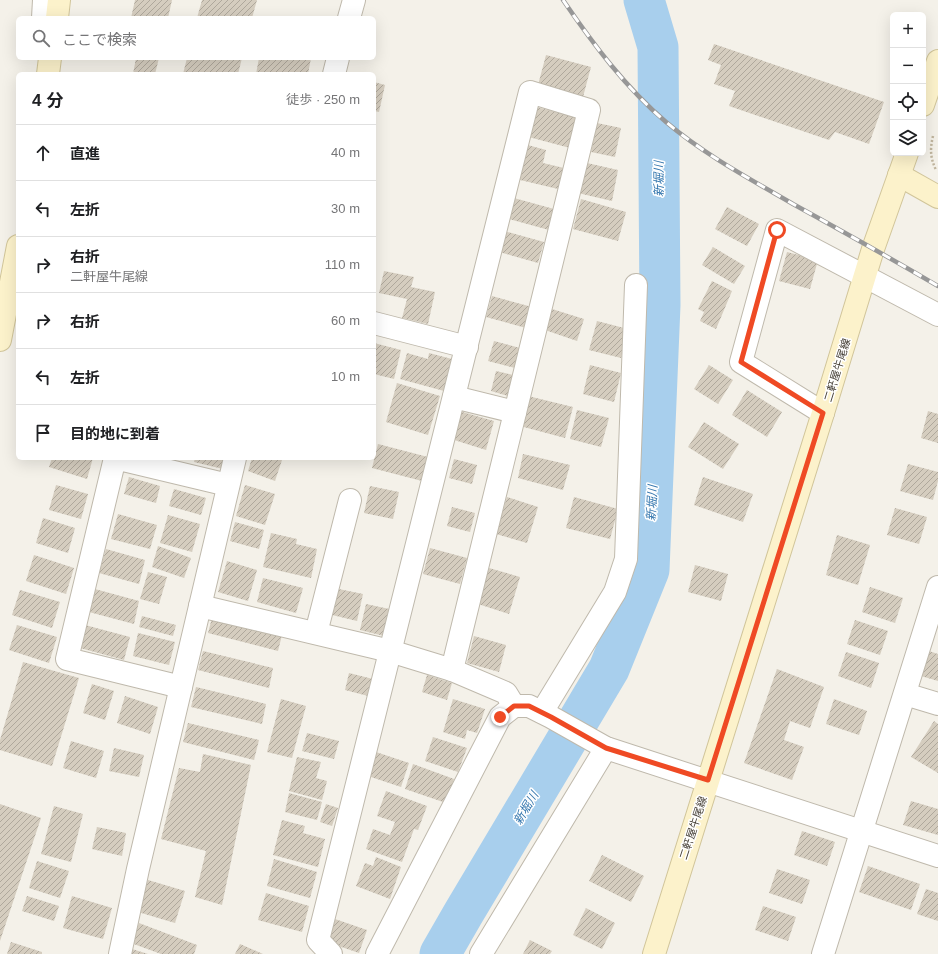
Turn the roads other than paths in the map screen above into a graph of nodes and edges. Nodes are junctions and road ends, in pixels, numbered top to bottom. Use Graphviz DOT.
graph roads {
  1 [pos="44,0"];
  2 [pos="60,0"];
  3 [pos="354,0"];
  4 [pos="43,16"];
  5 [pos="57,16"];
  6 [pos="350,16"];
  7 [pos="40,60"];
  8 [pos="50,60"];
  9 [pos="338,60"];
  10 [pos="938,61"];
  11 [pos="39,72"];
  12 [pos="48,72"];
  13 [pos="334,72"];
  14 [pos="926,96"];
  15 [pos="906,156"];
  16 [pos="899,175"];
  17 [pos="938,197"];
  18 [pos="16,256"];
  19 [pos="866,276"];
  20 [pos="636,286"];
  21 [pos="938,315"];
  22 [pos="376,324"];
  23 [pos="0,340"];
  24 [pos="467,347"];
  25 [pos="454,397"];
  26 [pos="515,412"];
  27 [pos="823,413"];
  28 [pos="115,460"];
  29 [pos="123,460"];
  30 [pos="234,460"];
  31 [pos="228,485"];
  32 [pos="350,500"];
  33 [pos="938,586"];
  34 [pos="200,606"];
  35 [pos="316,633"];
  36 [pos="390,651"];
  37 [pos="452,670"];
  38 [pos="181,687"];
  39 [pos="905,694"];
  40 [pos="938,704"];
  41 [pos="514,706"];
  42 [pos="546,714"];
  43 [pos="600,744"];
  44 [pos="708,780"];
  45 [pos="862,831"];
  46 [pos="938,856"];
  47 [pos="120,954"];
  48 [pos="331,954"];
  49 [pos="377,954"];
  50 [pos="481,954"];
  51 [pos="654,954"];
  52 [pos="823,954"];
  1 -- 4 [label="street"];
  2 -- 5 [label="street"];
  3 -- 6 [label="street"];
  7 -- 11 [label="street"];
  8 -- 12 [label="street"];
  9 -- 13 [label="street"];
  10 -- 14 [label="street"];
  15 -- 16 [label="street, 二軒屋牛尾線"];
  16 -- 17 [label="street"];
  16 -- 19 [label="street, 二軒屋牛尾線"];
  18 -- 23 [label="street"];
  19 -- 21 [label="street"];
  19 -- 27 [label="street, 二軒屋牛尾線"];
  19 -- 27 [label="street"];
  20 -- 42 [label="street"];
  22 -- 24 [label="street"];
  24 -- 25 [label="street"];
  24 -- 26 [label="street"];
  25 -- 26 [label="street"];
  25 -- 36 [label="street"];
  26 -- 37 [label="street"];
  27 -- 44 [label="street, 二軒屋牛尾線"];
  28 -- 38 [label="street"];
  29 -- 31 [label="street"];
  30 -- 31 [label="street"];
  31 -- 34 [label="street"];
  32 -- 35 [label="street"];
  33 -- 39 [label="street"];
  34 -- 35 [label="street"];
  34 -- 38 [label="street"];
  35 -- 36 [label="street"];
  36 -- 37 [label="street"];
  36 -- 48 [label="street"];
  37 -- 41 [label="street"];
  38 -- 47 [label="street"];
  39 -- 40 [label="street"];
  39 -- 45 [label="street"];
  41 -- 42 [label="street"];
  41 -- 49 [label="street"];
  42 -- 43 [label="street"];
  43 -- 44 [label="street"];
  43 -- 50 [label="street"];
  44 -- 45 [label="street"];
  44 -- 51 [label="street, 二軒屋牛尾線"];
  45 -- 46 [label="street"];
  45 -- 52 [label="street"];
}
